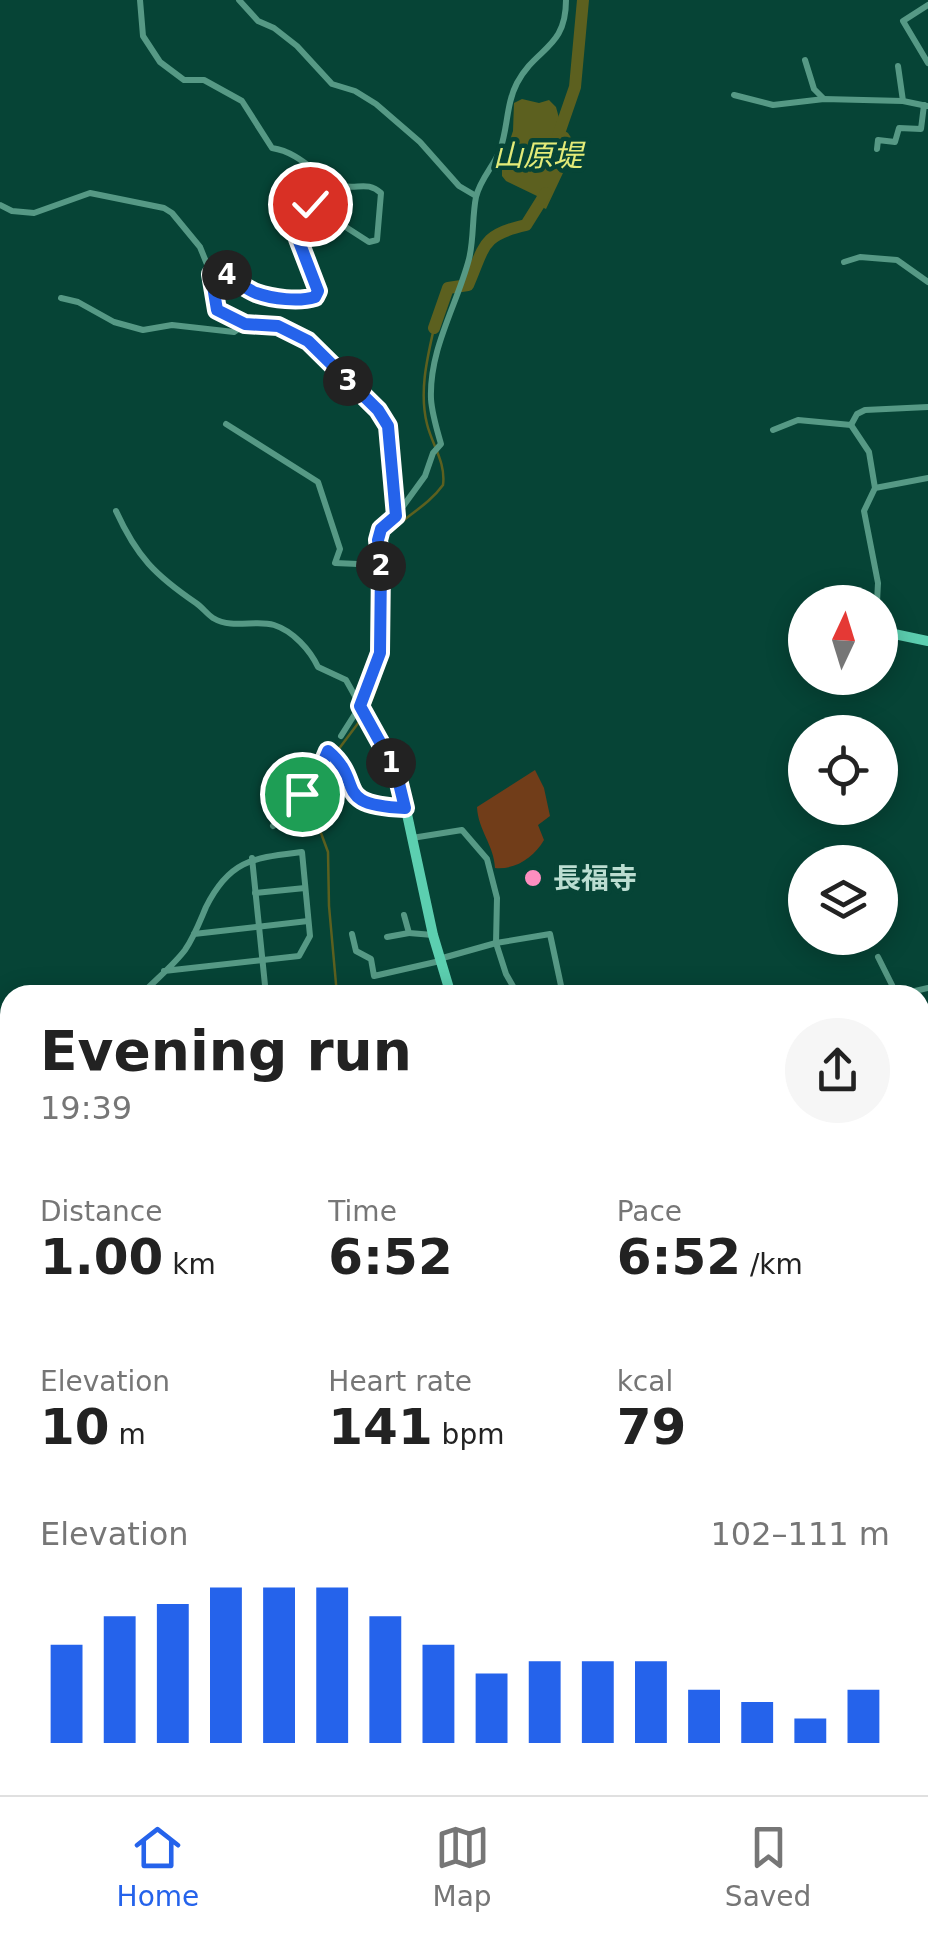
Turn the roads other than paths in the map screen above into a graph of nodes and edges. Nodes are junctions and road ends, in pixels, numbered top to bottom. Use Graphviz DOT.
graph roads {
  1 [pos="140,0"];
  2 [pos="238,0"];
  3 [pos="566,0"];
  4 [pos="928,5"];
  5 [pos="805,60"];
  6 [pos="928,63"];
  7 [pos="898,66"];
  8 [pos="734,95"];
  9 [pos="824,99"];
  10 [pos="902,101"];
  11 [pos="926,105"];
  12 [pos="877,149"];
  13 [pos="476,196"];
  14 [pos="0,205"];
  15 [pos="844,262"];
  16 [pos="211,274"];
  17 [pos="928,282"];
  18 [pos="61,298"];
  19 [pos="245,324"];
  20 [pos="928,408"];
  21 [pos="226,424"];
  22 [pos="852,425"];
  23 [pos="774,430"];
  24 [pos="928,478"];
  25 [pos="875,488"];
  26 [pos="116,510"];
  27 [pos="396,516"];
  28 [pos="381,565"];
  29 [pos="878,585"];
  30 [pos="898,635"];
  31 [pos="928,641"];
  32 [pos="360,706"];
  33 [pos="341,736"];
  34 [pos="405,808"];
  35 [pos="273,826"];
  36 [pos="412,838"];
  37 [pos="252,858"];
  38 [pos="305,888"];
  39 [pos="255,893"];
  40 [pos="404,915"];
  41 [pos="308,921"];
  42 [pos="258,927"];
  43 [pos="193,934"];
  44 [pos="352,934"];
  45 [pos="409,934"];
  46 [pos="433,934"];
  47 [pos="388,938"];
  48 [pos="496,943"];
  49 [pos="878,956"];
  50 [pos="262,960"];
  51 [pos="440,960"];
  52 [pos="164,971"];
  53 [pos="151,985"];
  54 [pos="265,985"];
  55 [pos="448,985"];
  56 [pos="512,985"];
  57 [pos="561,985"];
  58 [pos="892,985"];
  1 -- 16 [label="street"];
  2 -- 13 [label="street"];
  3 -- 13 [label="street"];
  4 -- 6 [label="street"];
  5 -- 9 [label="street"];
  7 -- 10 [label="street"];
  8 -- 9 [label="street"];
  9 -- 10 [label="street"];
  10 -- 11 [label="street"];
  11 -- 12 [label="street"];
  13 -- 27 [label="street"];
  14 -- 16 [label="street"];
  15 -- 17 [label="street"];
  16 -- 19 [label="street"];
  18 -- 19 [label="street"];
  19 -- 27 [label="street"];
  20 -- 22 [label="street"];
  21 -- 28 [label="street"];
  22 -- 23 [label="street"];
  22 -- 25 [label="street"];
  24 -- 25 [label="street"];
  25 -- 29 [label="street"];
  26 -- 32 [label="street"];
  27 -- 28 [label="street"];
  28 -- 32 [label="street"];
  30 -- 31 [label="street"];
  32 -- 33 [label="street"];
  32 -- 34 [label="street"];
  34 -- 35 [label="street"];
  34 -- 36 [label="street"];
  36 -- 46 [label="street"];
  36 -- 48 [label="street"];
  37 -- 38 [label="street"];
  37 -- 39 [label="street"];
  37 -- 43 [label="street"];
  38 -- 39 [label="street"];
  38 -- 41 [label="street"];
  39 -- 42 [label="street"];
  40 -- 45 [label="street"];
  41 -- 42 [label="street"];
  41 -- 50 [label="street"];
  42 -- 43 [label="street"];
  42 -- 50 [label="street"];
  43 -- 52 [label="street"];
  44 -- 51 [label="street"];
  45 -- 46 [label="street"];
  45 -- 47 [label="street"];
  46 -- 51 [label="street"];
  48 -- 51 [label="street"];
  48 -- 56 [label="street"];
  48 -- 57 [label="street"];
  49 -- 58 [label="street"];
  50 -- 52 [label="street"];
  50 -- 54 [label="street"];
  51 -- 55 [label="street"];
  52 -- 53 [label="street"];
}
